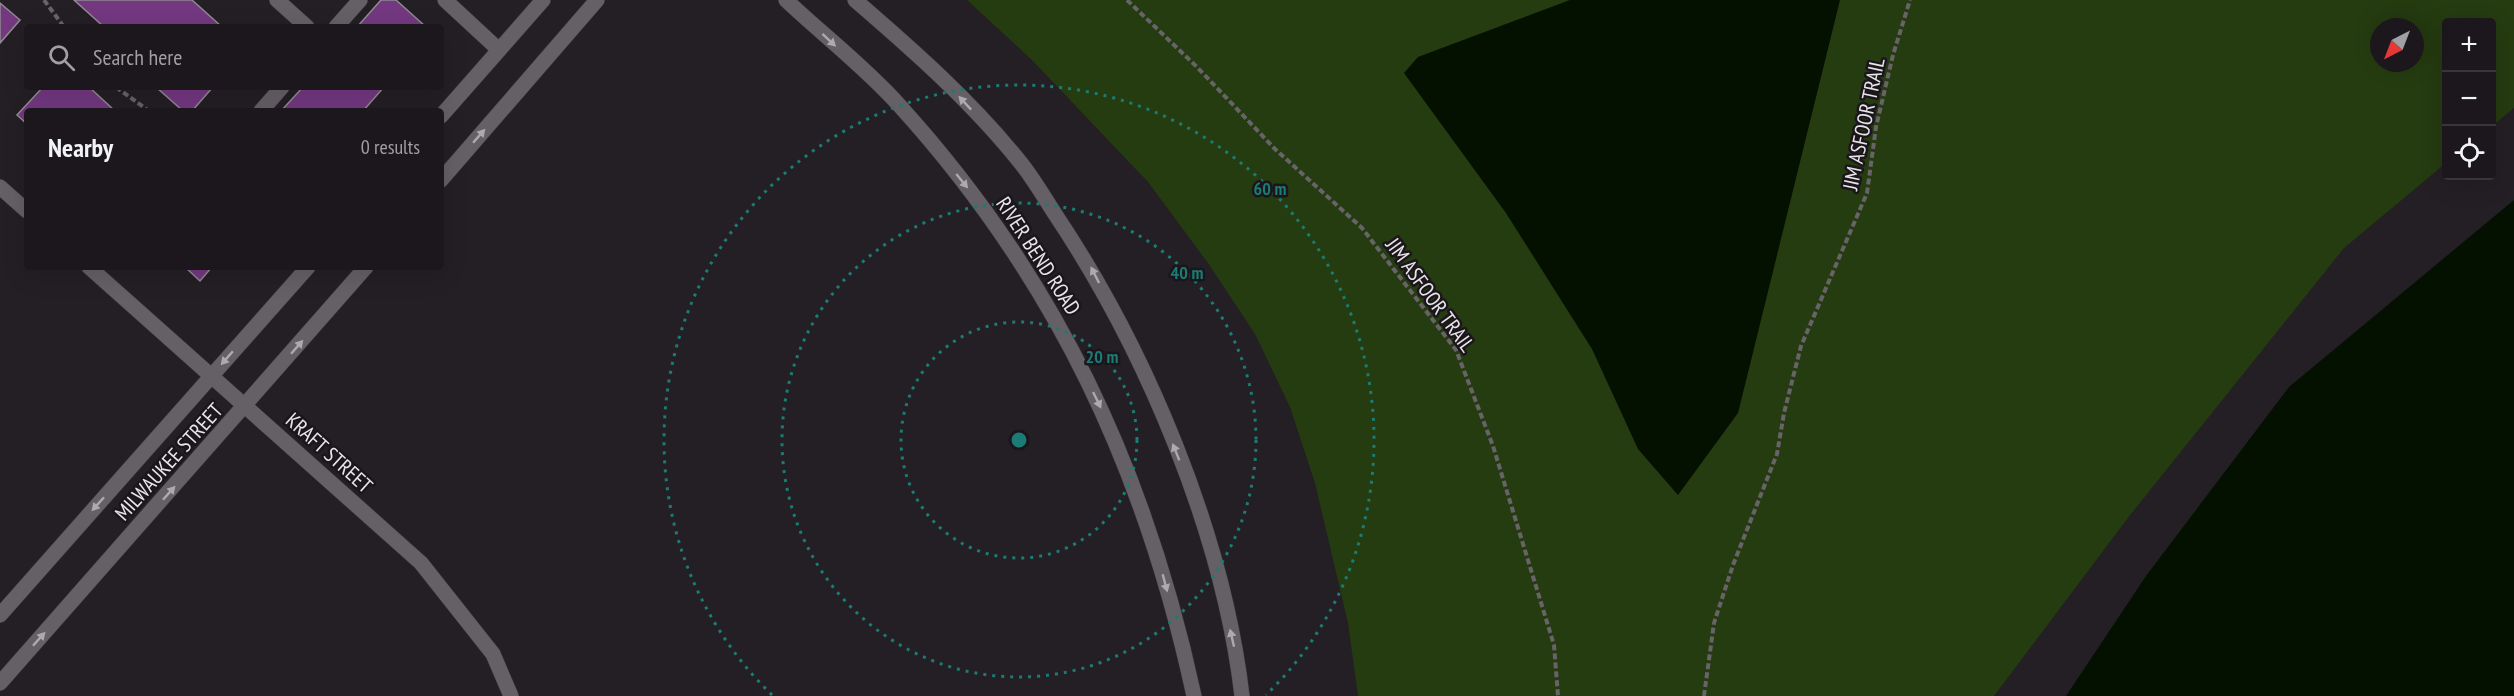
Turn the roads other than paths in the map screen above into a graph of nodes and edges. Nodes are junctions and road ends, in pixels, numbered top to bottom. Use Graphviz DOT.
graph roads {
  1 [pos="276,0"];
  2 [pos="360,0"];
  3 [pos="445,0"];
  4 [pos="543,0"];
  5 [pos="597,0"];
  6 [pos="786,0"];
  7 [pos="855,0"];
  8 [pos="304,24"];
  9 [pos="339,24"];
  10 [pos="500,50"];
  11 [pos="279,90"];
  12 [pos="264,108"];
  13 [pos="444,113"];
  14 [pos="444,177"];
  15 [pos="0,187"];
  16 [pos="24,209"];
  17 [pos="92,270"];
  18 [pos="305,270"];
  19 [pos="363,270"];
  20 [pos="212,376"];
  21 [pos="246,406"];
  22 [pos="0,615"];
  23 [pos="0,683"];
  24 [pos="511,696"];
  25 [pos="1194,696"];
  26 [pos="1242,696"];
  1 -- 8 [label="street"];
  2 -- 9 [label="street"];
  3 -- 10 [label="street"];
  4 -- 10 [label="street"];
  14 -- 5 [label="street, one-way"];
  6 -- 25 [label="street, RIVER BEND ROAD, one-way"];
  26 -- 7 [label="street, RIVER BEND ROAD, one-way"];
  10 -- 13 [label="street"];
  11 -- 12 [label="street"];
  15 -- 16 [label="street"];
  17 -- 20 [label="street, KRAFT STREET"];
  18 -- 20 [label="street, MILWAUKEE STREET, one-way"];
  21 -- 19 [label="street, MILWAUKEE STREET, one-way"];
  20 -- 21 [label="street, KRAFT STREET"];
  20 -- 22 [label="street, MILWAUKEE STREET, one-way"];
  23 -- 21 [label="street, MILWAUKEE STREET, one-way"];
  21 -- 24 [label="street, KRAFT STREET"];
}
